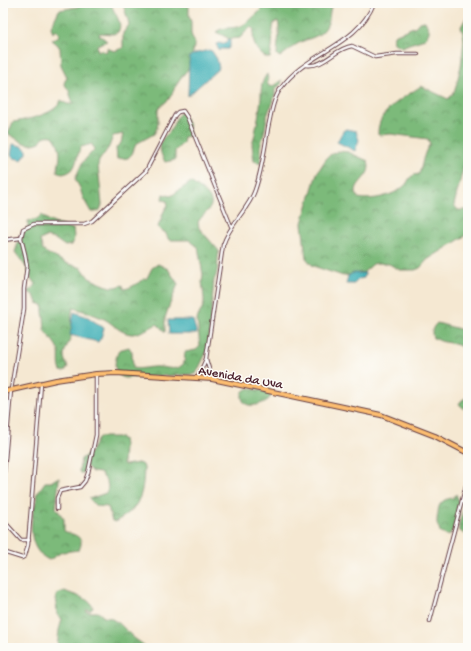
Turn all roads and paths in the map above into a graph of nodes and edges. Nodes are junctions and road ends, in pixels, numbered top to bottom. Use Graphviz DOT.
graph roads {
  1 [pos="374,3"];
  2 [pos="418,54"];
  3 [pos="306,65"];
  4 [pos="231,226"];
  5 [pos="20,238"];
  6 [pos="3,240"];
  7 [pos="206,359"];
  8 [pos="96,374"];
  9 [pos="198,377"];
  10 [pos="212,379"];
  11 [pos="41,383"];
  12 [pos="11,390"];
  13 [pos="3,392"];
  14 [pos="468,453"];
  15 [pos="468,478"];
  16 [pos="3,483"];
  17 [pos="57,509"];
  18 [pos="3,520"];
  19 [pos="29,540"];
  20 [pos="3,552"];
  21 [pos="430,621"];
  1 -- 3 [label="street"];
  2 -- 3 [label="street"];
  3 -- 4 [label="street"];
  4 -- 5 [label="street"];
  4 -- 7 [label="street"];
  5 -- 6 [label="street"];
  5 -- 12 [label="street"];
  7 -- 9 [label="street"];
  7 -- 10 [label="street"];
  8 -- 9 [label="main road, Avenida da Uva"];
  8 -- 11 [label="main road, Avenida da Uva"];
  8 -- 17 [label="street"];
  9 -- 10 [label="main road, Avenida da Uva"];
  10 -- 14 [label="main road, Avenida da Uva"];
  11 -- 12 [label="main road, Avenida da Uva"];
  11 -- 19 [label="street"];
  12 -- 13 [label="main road, Avenida da Uva"];
  12 -- 16 [label="street"];
  15 -- 21 [label="street"];
  18 -- 19 [label="street"];
  19 -- 20 [label="street"];
}
